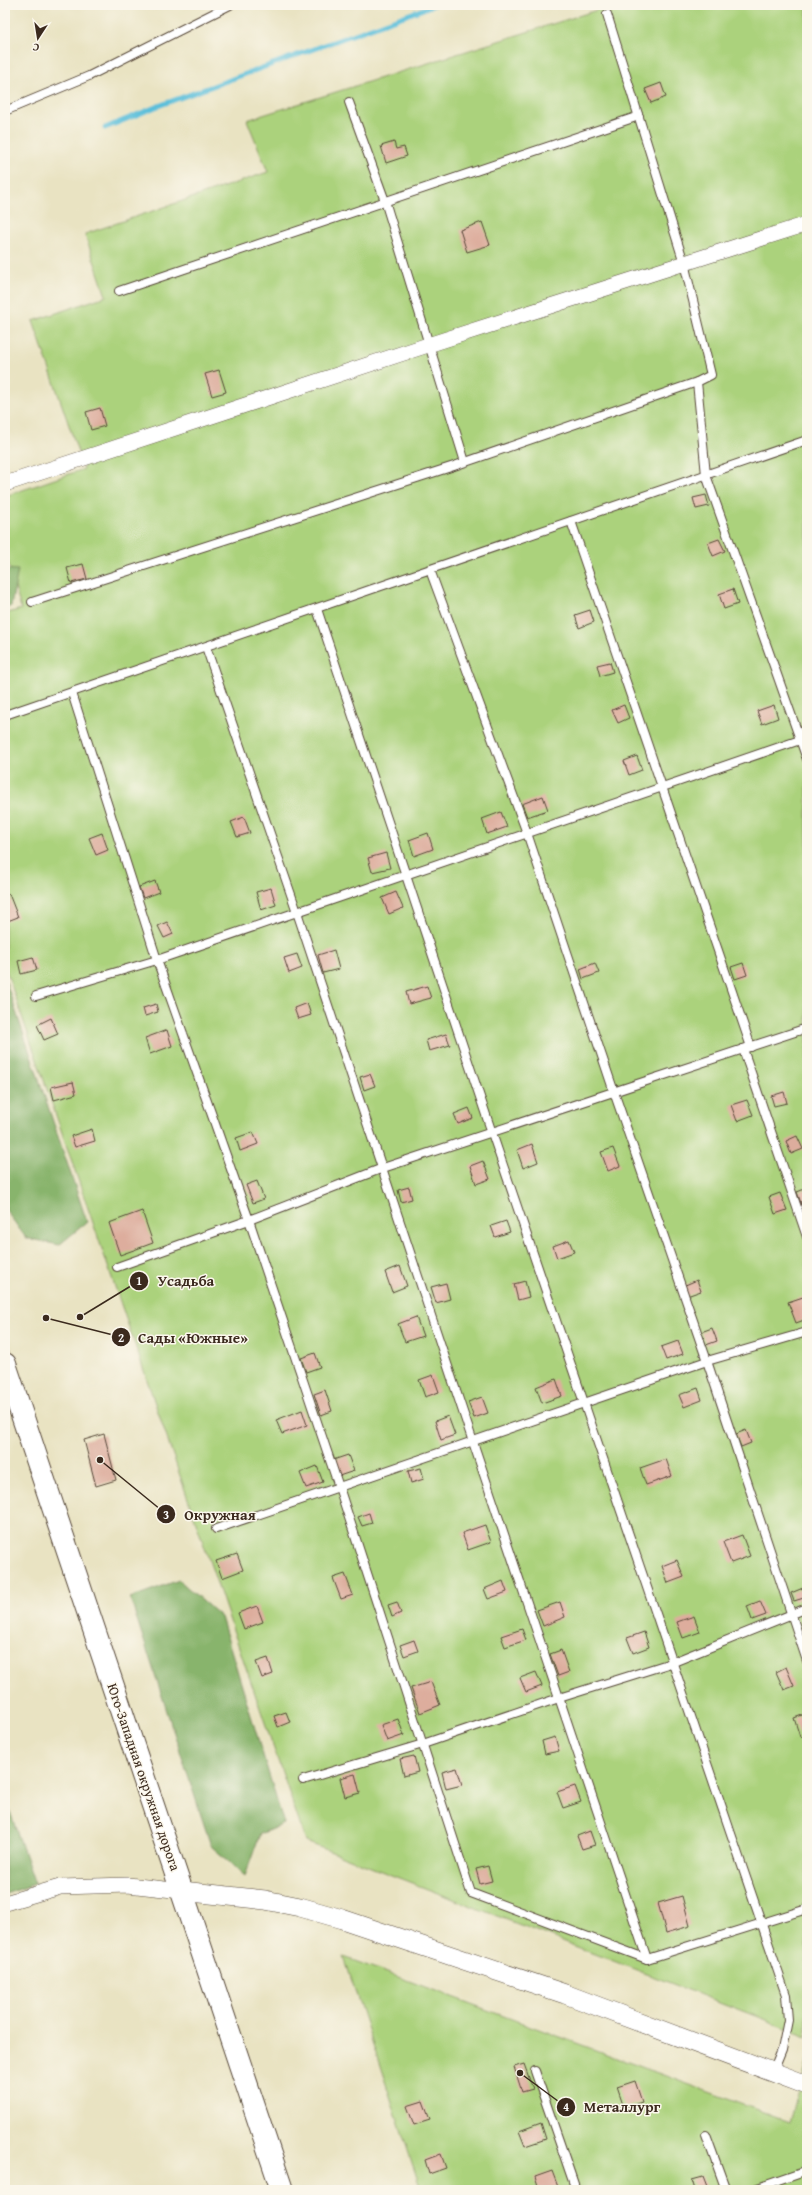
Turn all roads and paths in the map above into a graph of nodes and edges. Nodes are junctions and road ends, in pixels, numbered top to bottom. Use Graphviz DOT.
graph roads {
  1 [pos="230,5"];
  2 [pos="608,14"];
  3 [pos="349,102"];
  4 [pos="5,111"];
  5 [pos="638,116"];
  6 [pos="385,201"];
  7 [pos="807,224"];
  8 [pos="684,263"];
  9 [pos="119,290"];
  10 [pos="428,345"];
  11 [pos="697,382"];
  12 [pos="807,440"];
  13 [pos="466,462"];
  14 [pos="706,475"];
  15 [pos="5,484"];
  16 [pos="571,521"];
  17 [pos="430,570"];
  18 [pos="32,602"];
  19 [pos="318,609"];
  20 [pos="206,647"];
  21 [pos="72,693"];
  22 [pos="5,715"];
  23 [pos="800,740"];
  24 [pos="807,759"];
  25 [pos="663,787"];
  26 [pos="527,833"];
  27 [pos="406,876"];
  28 [pos="297,912"];
  29 [pos="157,960"];
  30 [pos="36,996"];
  31 [pos="807,1028"];
  32 [pos="747,1048"];
  33 [pos="614,1092"];
  34 [pos="492,1133"];
  35 [pos="383,1168"];
  36 [pos="249,1220"];
  37 [pos="807,1237"];
  38 [pos="117,1267"];
  39 [pos="807,1332"];
  40 [pos="707,1361"];
  41 [pos="5,1364"];
  42 [pos="584,1404"];
  43 [pos="472,1442"];
  44 [pos="339,1487"];
  45 [pos="216,1529"];
  46 [pos="807,1608"];
  47 [pos="791,1613"];
  48 [pos="807,1661"];
  49 [pos="671,1663"];
  50 [pos="559,1698"];
  51 [pos="423,1744"];
  52 [pos="303,1780"];
  53 [pos="182,1891"];
  54 [pos="5,1903"];
  55 [pos="807,1909"];
  56 [pos="760,1924"];
  57 [pos="648,1959"];
  58 [pos="535,2071"];
  59 [pos="773,2072"];
  60 [pos="807,2085"];
  61 [pos="706,2135"];
  62 [pos="807,2171"];
  63 [pos="282,2190"];
  64 [pos="576,2190"];
  65 [pos="726,2190"];
  66 [pos="752,2190"];
  1 -- 4 [label="lane"];
  2 -- 5 [label="lane"];
  3 -- 6 [label="lane"];
  5 -- 6 [label="lane"];
  5 -- 8 [label="lane"];
  6 -- 9 [label="lane"];
  6 -- 10 [label="lane"];
  7 -- 8 [label="street"];
  8 -- 10 [label="street"];
  8 -- 11 [label="lane"];
  10 -- 13 [label="lane"];
  10 -- 15 [label="street"];
  11 -- 13 [label="lane"];
  11 -- 14 [label="lane"];
  12 -- 14 [label="lane"];
  13 -- 18 [label="lane"];
  14 -- 16 [label="lane"];
  14 -- 23 [label="lane"];
  16 -- 17 [label="lane"];
  16 -- 25 [label="lane"];
  17 -- 19 [label="lane"];
  17 -- 26 [label="lane"];
  19 -- 20 [label="lane"];
  19 -- 27 [label="lane"];
  20 -- 21 [label="lane"];
  20 -- 28 [label="lane"];
  21 -- 22 [label="lane"];
  21 -- 29 [label="lane"];
  23 -- 24 [label="lane"];
  23 -- 25 [label="lane"];
  25 -- 26 [label="lane"];
  25 -- 32 [label="lane"];
  26 -- 27 [label="lane"];
  26 -- 33 [label="lane"];
  27 -- 28 [label="lane"];
  27 -- 34 [label="lane"];
  28 -- 29 [label="lane"];
  28 -- 35 [label="lane"];
  29 -- 30 [label="lane"];
  29 -- 36 [label="lane"];
  31 -- 32 [label="lane"];
  32 -- 33 [label="lane"];
  32 -- 37 [label="lane"];
  33 -- 34 [label="lane"];
  33 -- 40 [label="lane"];
  34 -- 35 [label="lane"];
  34 -- 42 [label="lane"];
  35 -- 36 [label="lane"];
  35 -- 43 [label="lane"];
  36 -- 38 [label="lane"];
  36 -- 44 [label="lane"];
  39 -- 40 [label="lane"];
  40 -- 42 [label="lane"];
  40 -- 47 [label="lane"];
  41 -- 53 [label="highway, Юго-Западная окружная дорога"];
  42 -- 43 [label="lane"];
  42 -- 49 [label="lane"];
  43 -- 44 [label="lane"];
  43 -- 50 [label="lane"];
  44 -- 45 [label="lane"];
  44 -- 51 [label="lane"];
  46 -- 47 [label="lane"];
  47 -- 48 [label="lane"];
  47 -- 49 [label="lane"];
  49 -- 50 [label="lane"];
  49 -- 56 [label="lane"];
  50 -- 51 [label="lane"];
  50 -- 57 [label="lane"];
  51 -- 52 [label="lane"];
  51 -- 57 [label="lane"];
  53 -- 54 [label="street"];
  53 -- 59 [label="street"];
  53 -- 63 [label="highway, Юго-Западная окружная дорога"];
  55 -- 56 [label="lane"];
  56 -- 57 [label="lane"];
  56 -- 59 [label="lane"];
  58 -- 64 [label="lane"];
  59 -- 60 [label="street"];
  61 -- 65 [label="lane"];
  62 -- 66 [label="lane"];
}
